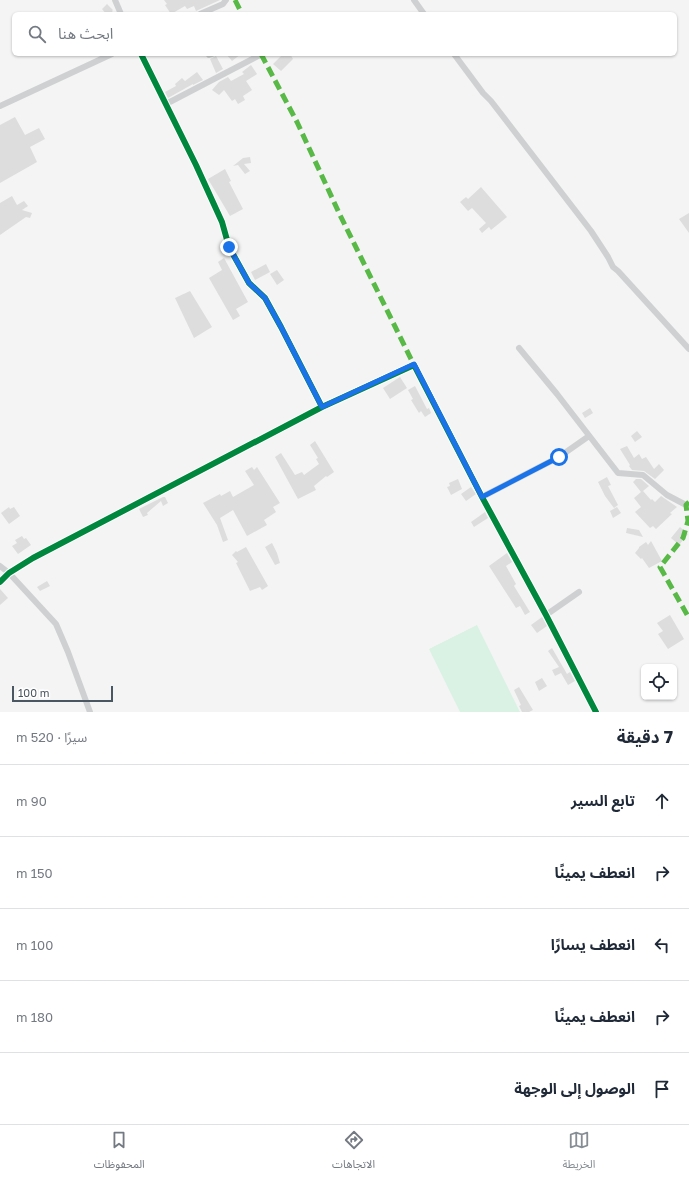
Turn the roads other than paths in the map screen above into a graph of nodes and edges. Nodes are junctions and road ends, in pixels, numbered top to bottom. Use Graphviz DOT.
graph roads {
  1 [pos="115,0"];
  2 [pos="226,0"];
  3 [pos="414,0"];
  4 [pos="120,12"];
  5 [pos="205,12"];
  6 [pos="423,12"];
  7 [pos="108,56"];
  8 [pos="142,56"];
  9 [pos="258,56"];
  10 [pos="455,56"];
  11 [pos="166,104"];
  12 [pos="0,106"];
  13 [pos="519,348"];
  14 [pos="689,349"];
  15 [pos="322,407"];
  16 [pos="589,436"];
  17 [pos="482,497"];
  18 [pos="686,505"];
  19 [pos="0,566"];
  20 [pos="9,573"];
  21 [pos="0,582"];
  22 [pos="579,592"];
  23 [pos="546,615"];
  24 [pos="90,712"];
  25 [pos="596,712"];
  1 -- 4 [label="street"];
  2 -- 5 [label="street"];
  3 -- 6 [label="street"];
  7 -- 12 [label="street"];
  8 -- 11 [label="street"];
  9 -- 11 [label="street"];
  10 -- 14 [label="street"];
  11 -- 15 [label="street"];
  13 -- 16 [label="street"];
  15 -- 17 [label="street"];
  15 -- 20 [label="street"];
  16 -- 17 [label="street"];
  16 -- 18 [label="street"];
  17 -- 23 [label="street"];
  19 -- 20 [label="street"];
  20 -- 21 [label="street"];
  20 -- 24 [label="street"];
  22 -- 23 [label="street"];
  23 -- 25 [label="street"];
}
